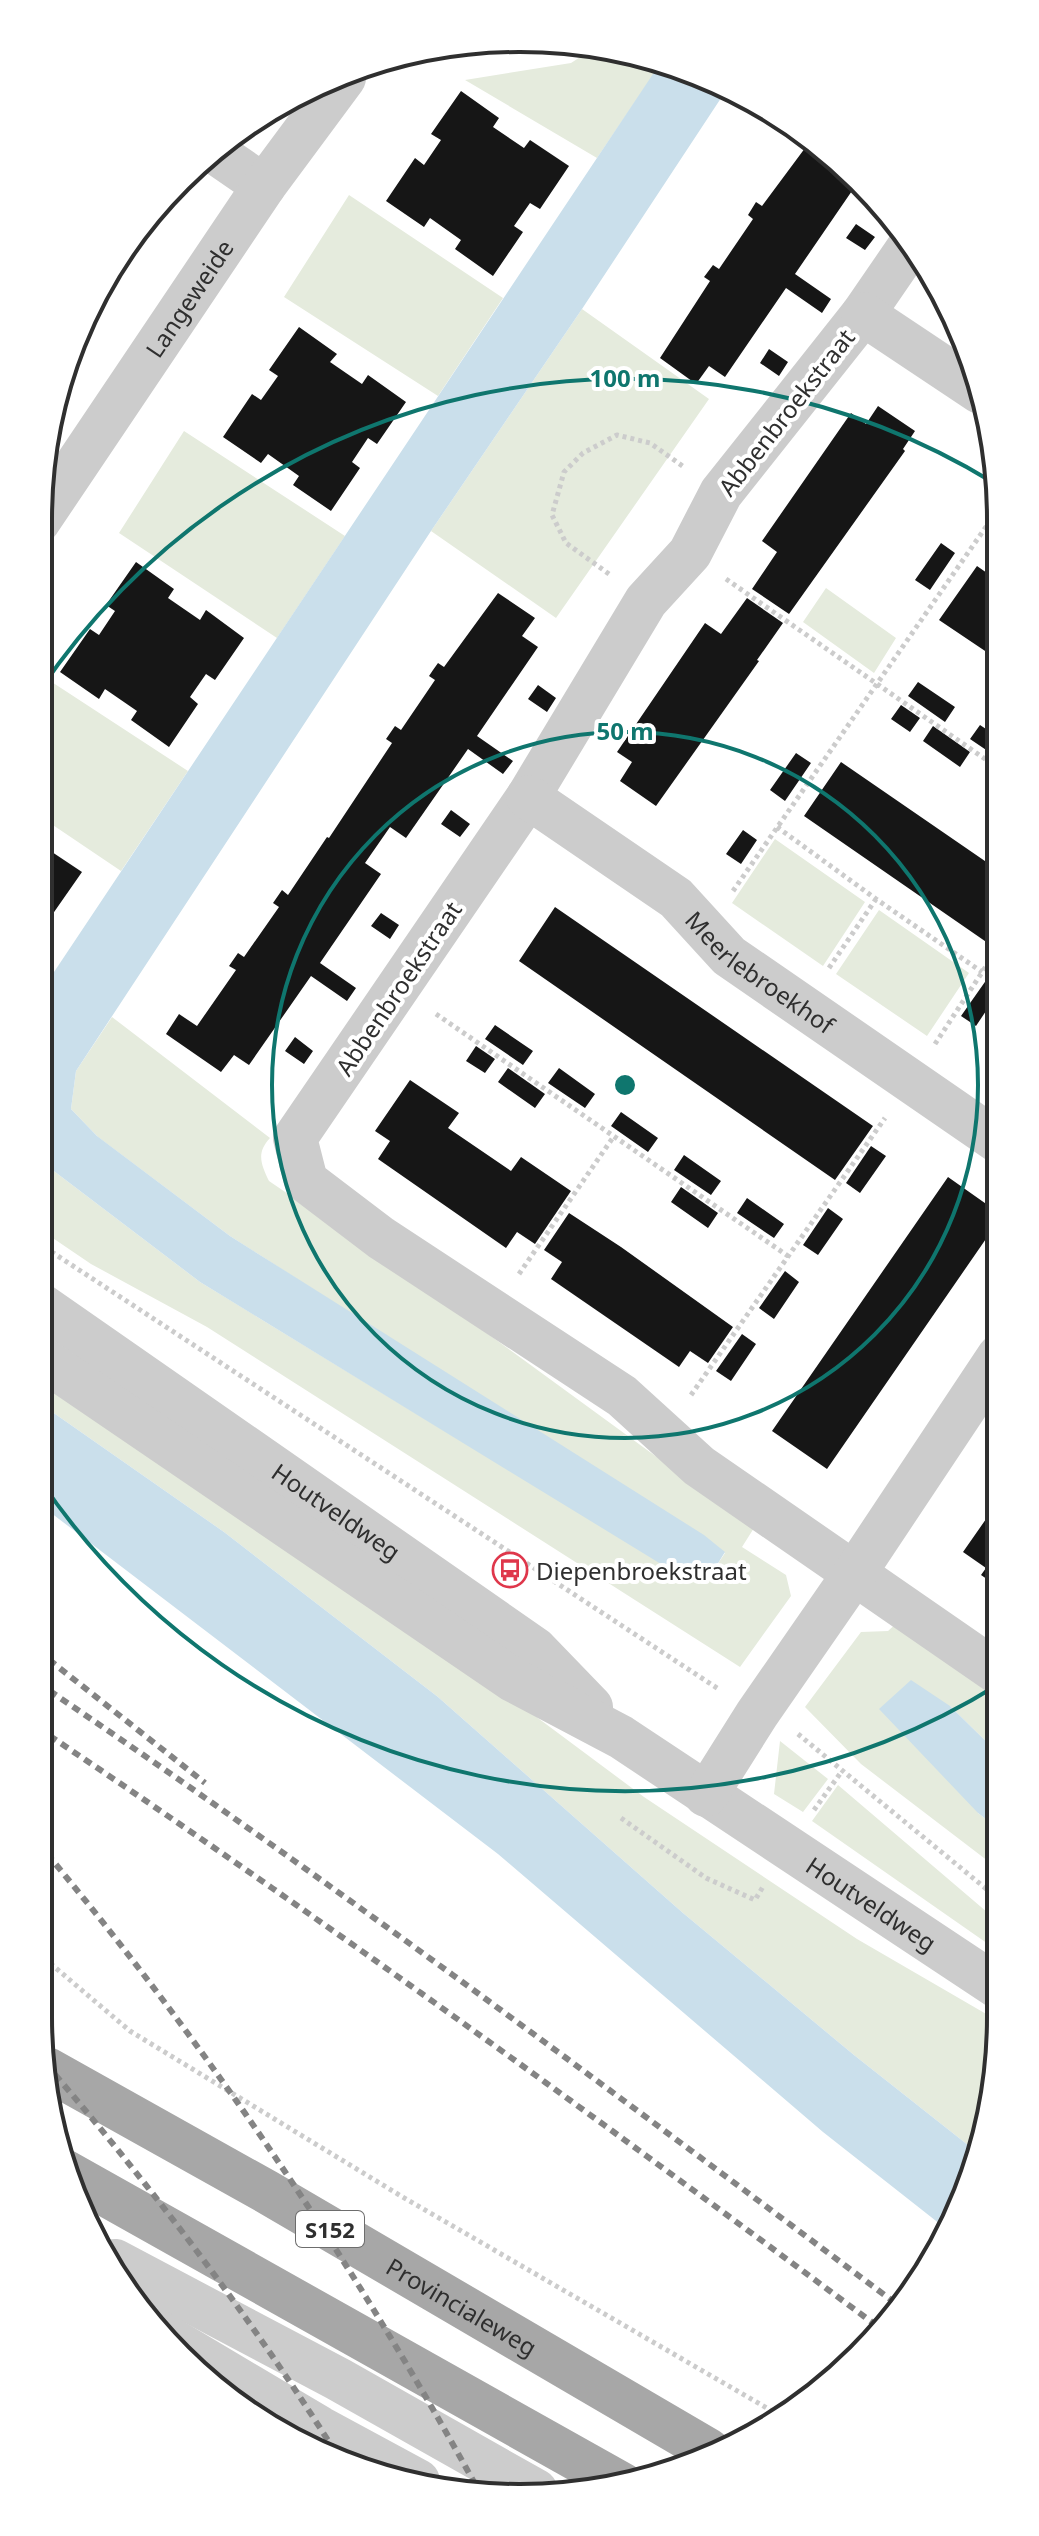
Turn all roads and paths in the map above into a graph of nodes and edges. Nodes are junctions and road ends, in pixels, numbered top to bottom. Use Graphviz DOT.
graph roads {
  1 [pos="335,91"];
  2 [pos="224,158"];
  3 [pos="264,186"];
  4 [pos="904,254"];
  5 [pos="863,314"];
  6 [pos="966,383"];
  7 [pos="721,493"];
  8 [pos="53,500"];
  9 [pos="987,525"];
  10 [pos="690,553"];
  11 [pos="646,601"];
  12 [pos="876,684"];
  13 [pos="987,760"];
  14 [pos="528,797"];
  15 [pos="777,827"];
  16 [pos="876,899"];
  17 [pos="706,930"];
  18 [pos="987,964"];
  19 [pos="982,972"];
  20 [pos="398,987"];
  21 [pos="804,1006"];
  22 [pos="911,1081"];
  23 [pos="987,1134"];
  24 [pos="614,1136"];
  25 [pos="52,1252"];
  26 [pos="788,1256"];
  27 [pos="494,1310"];
  28 [pos="52,1313"];
  29 [pos="52,1366"];
  30 [pos="987,1374"];
  31 [pos="663,1434"];
  32 [pos="854,1574"];
  33 [pos="987,1665"];
  34 [pos="757,1714"];
  35 [pos="621,1737"];
  36 [pos="706,1795"];
  37 [pos="987,1890"];
  38 [pos="52,1965"];
  39 [pos="987,1980"];
  40 [pos="56,2074"];
  41 [pos="83,2182"];
  42 [pos="125,2266"];
  43 [pos="198,2355"];
  44 [pos="771,2410"];
  45 [pos="702,2446"];
  46 [pos="388,2465"];
  47 [pos="607,2476"];
  48 [pos="523,2484"];
  1 -- 3 [label="street, Langeweide"];
  2 -- 3 [label="street"];
  3 -- 8 [label="street, Langeweide"];
  4 -- 5 [label="street, Abbenbroekstraat"];
  5 -- 6 [label="street"];
  5 -- 7 [label="street, Abbenbroekstraat"];
  7 -- 10 [label="street, Abbenbroekstraat"];
  7 -- 11 [label="path"];
  9 -- 12 [label="path"];
  10 -- 11 [label="street, Abbenbroekstraat"];
  10 -- 12 [label="path"];
  11 -- 14 [label="street, Abbenbroekstraat"];
  12 -- 13 [label="path"];
  12 -- 15 [label="path"];
  14 -- 17 [label="street, Meerlebroekhof"];
  14 -- 20 [label="street, Abbenbroekstraat"];
  15 -- 16 [label="path"];
  15 -- 17 [label="path"];
  16 -- 19 [label="path"];
  16 -- 21 [label="path"];
  17 -- 21 [label="street, Meerlebroekhof"];
  18 -- 19 [label="path"];
  19 -- 22 [label="path"];
  20 -- 24 [label="path"];
  20 -- 27 [label="street, Abbenbroekstraat"];
  21 -- 22 [label="street, Meerlebroekhof"];
  22 -- 23 [label="street, Meerlebroekhof"];
  22 -- 26 [label="path"];
  24 -- 26 [label="path"];
  24 -- 27 [label="path"];
  25 -- 34 [label="path"];
  26 -- 31 [label="path"];
  27 -- 31 [label="street, Abbenbroekstraat"];
  28 -- 35 [label="street, Houtveldweg"];
  29 -- 35 [label="street, Houtveldweg"];
  30 -- 32 [label="street"];
  31 -- 32 [label="street, Abbenbroekstraat"];
  32 -- 33 [label="street, Abbenbroekstraat"];
  32 -- 34 [label="street"];
  34 -- 36 [label="street"];
  34 -- 37 [label="path"];
  35 -- 36 [label="street, Houtveldweg"];
  36 -- 39 [label="street, Houtveldweg"];
  38 -- 44 [label="path"];
  40 -- 45 [label="main road, Provincialeweg / S152"];
  41 -- 47 [label="main road"];
  42 -- 48 [label="street"];
  43 -- 46 [label="street"];
}
